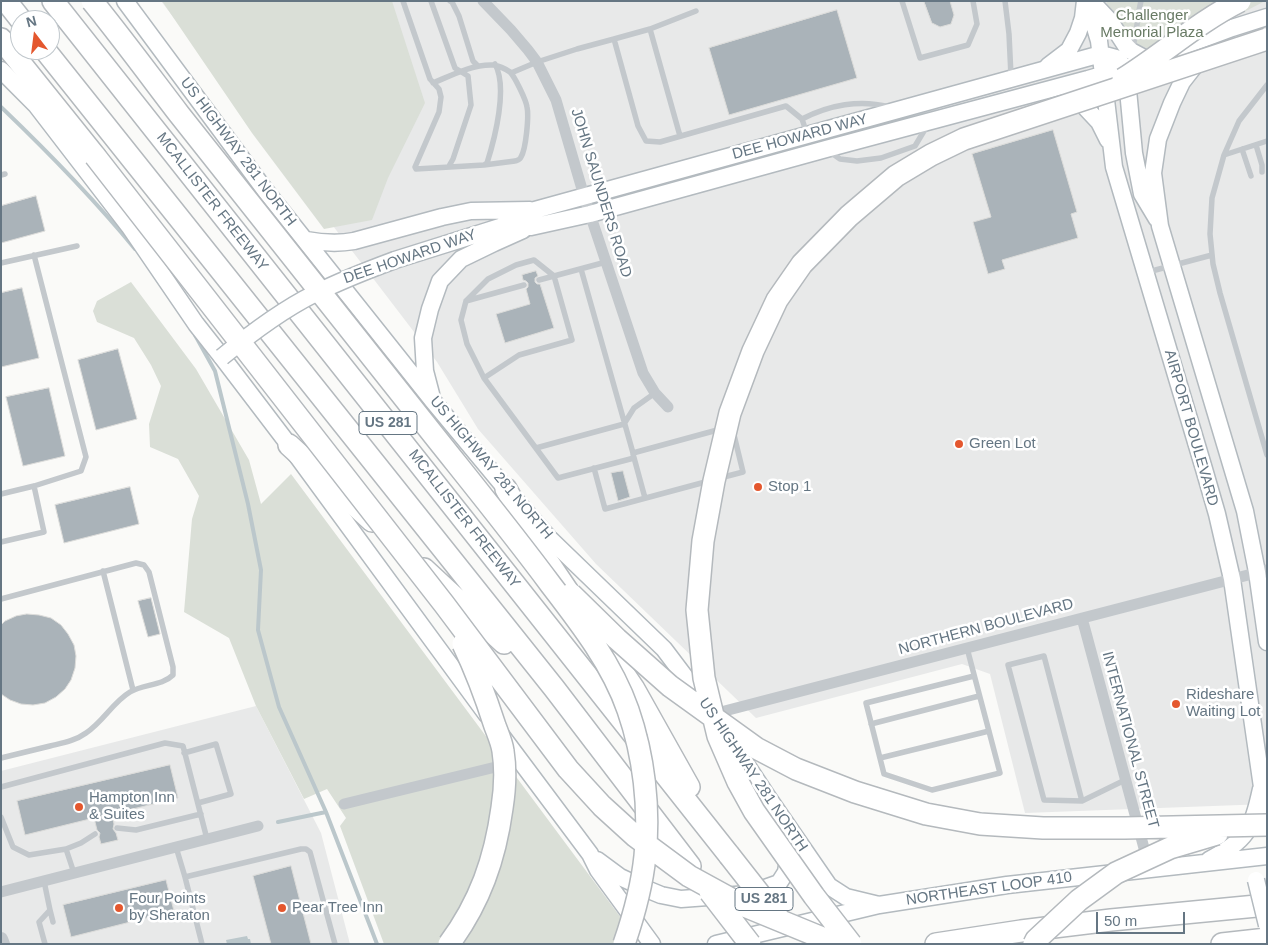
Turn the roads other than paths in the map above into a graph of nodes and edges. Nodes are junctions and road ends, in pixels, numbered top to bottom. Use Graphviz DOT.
graph roads {
  1 [pos="53,1"];
  2 [pos="92,1"];
  3 [pos="125,1"];
  4 [pos="403,1"];
  5 [pos="432,1"];
  6 [pos="450,1"];
  7 [pos="483,1"];
  8 [pos="902,1"];
  9 [pos="973,1"];
  10 [pos="1004,1"];
  11 [pos="1086,1"];
  12 [pos="1091,1"];
  13 [pos="1141,1"];
  14 [pos="1240,1"];
  15 [pos="696,11"];
  16 [pos="1267,16"];
  17 [pos="1232,28"];
  18 [pos="650,29"];
  19 [pos="1,39"];
  20 [pos="614,39"];
  21 [pos="1267,39"];
  22 [pos="1,49"];
  23 [pos="1131,51"];
  24 [pos="1102,54"];
  25 [pos="53,60"];
  26 [pos="1148,60"];
  27 [pos="537,62"];
  28 [pos="495,64"];
  29 [pos="478,66"];
  30 [pos="1126,69"];
  31 [pos="1,70"];
  32 [pos="1042,70"];
  33 [pos="462,72"];
  34 [pos="511,73"];
  35 [pos="1104,75"];
  36 [pos="1011,79"];
  37 [pos="434,83"];
  38 [pos="1267,85"];
  39 [pos="1045,91"];
  40 [pos="1096,96"];
  41 [pos="36,105"];
  42 [pos="931,121"];
  43 [pos="805,130"];
  44 [pos="680,136"];
  45 [pos="1267,141"];
  46 [pos="1256,145"];
  47 [pos="1112,148"];
  48 [pos="1242,149"];
  49 [pos="818,151"];
  50 [pos="1224,155"];
  51 [pos="484,164"];
  52 [pos="450,166"];
  53 [pos="1262,172"];
  54 [pos="1251,176"];
  55 [pos="584,196"];
  56 [pos="535,210"];
  57 [pos="590,214"];
  58 [pos="1160,226"];
  59 [pos="500,227"];
  60 [pos="531,227"];
  61 [pos="306,240"];
  62 [pos="77,246"];
  63 [pos="1212,255"];
  64 [pos="34,256"];
  65 [pos="606,262"];
  66 [pos="1,263"];
  67 [pos="1172,266"];
  68 [pos="581,269"];
  69 [pos="1146,273"];
  70 [pos="554,276"];
  71 [pos="539,280"];
  72 [pos="524,285"];
  73 [pos="466,301"];
  74 [pos="222,357"];
  75 [pos="484,378"];
  76 [pos="655,393"];
  77 [pos="433,401"];
  78 [pos="668,407"];
  79 [pos="624,424"];
  80 [pos="289,445"];
  81 [pos="536,448"];
  82 [pos="634,455"];
  83 [pos="1267,455"];
  84 [pos="594,468"];
  85 [pos="34,486"];
  86 [pos="506,489"];
  87 [pos="1,494"];
  88 [pos="645,498"];
  89 [pos="1,542"];
  90 [pos="524,549"];
  91 [pos="103,571"];
  92 [pos="1262,571"];
  93 [pos="1232,579"];
  94 [pos="1,599"];
  95 [pos="444,604"];
  96 [pos="1082,618"];
  97 [pos="1266,633"];
  98 [pos="967,648"];
  99 [pos="974,676"];
  100 [pos="554,688"];
  101 [pos="133,690"];
  102 [pos="980,696"];
  103 [pos="713,714"];
  104 [pos="871,724"];
  105 [pos="989,731"];
  106 [pos="184,753"];
  107 [pos="1,758"];
  108 [pos="880,758"];
  109 [pos="520,760"];
  110 [pos="1125,780"];
  111 [pos="1,787"];
  112 [pos="1262,787"];
  113 [pos="767,796"];
  114 [pos="1082,801"];
  115 [pos="198,803"];
  116 [pos="344,804"];
  117 [pos="1267,806"];
  118 [pos="200,814"];
  119 [pos="1,817"];
  120 [pos="1267,825"];
  121 [pos="258,826"];
  122 [pos="1244,826"];
  123 [pos="117,828"];
  124 [pos="95,834"];
  125 [pos="207,839"];
  126 [pos="176,847"];
  127 [pos="66,849"];
  128 [pos="726,850"];
  129 [pos="590,854"];
  130 [pos="1267,856"];
  131 [pos="1226,861"];
  132 [pos="1202,864"];
  133 [pos="1150,870"];
  134 [pos="74,873"];
  135 [pos="185,877"];
  136 [pos="44,881"];
  137 [pos="1,892"];
  138 [pos="879,905"];
  139 [pos="1267,905"];
  140 [pos="50,910"];
  141 [pos="53,922"];
  142 [pos="1267,926"];
  143 [pos="1267,939"];
  144 [pos="1,940"];
  145 [pos="3,944"];
  146 [pos="45,944"];
  147 [pos="202,944"];
  148 [pos="335,944"];
  149 [pos="449,944"];
  150 [pos="624,944"];
  151 [pos="652,944"];
  152 [pos="716,944"];
  153 [pos="750,944"];
  154 [pos="799,944"];
  155 [pos="837,944"];
  156 [pos="851,944"];
  157 [pos="936,944"];
  158 [pos="1034,944"];
  159 [pos="1222,944"];
  1 -- 128 [label="highway, MCALLISTER FREEWAY / US 281"];
  2 -- 90 [label="highway, bridge"];
  3 -- 61 [label="main road, US HIGHWAY 281 NORTH"];
  4 -- 37 [label="lane"];
  5 -- 33 [label="lane"];
  6 -- 29 [label="lane"];
  7 -- 27 [label="street, JOHN SAUNDERS ROAD"];
  8 -- 9 [label="lane"];
  10 -- 36 [label="lane"];
  11 -- 24 [label="main road, AIRPORT BOULEVARD"];
  11 -- 32 [label="main road"];
  12 -- 23 [label="main road"];
  13 -- 23 [label="lane"];
  14 -- 40 [label="highway, bridge"];
  15 -- 18 [label="lane"];
  16 -- 17 [label="main road, DEE HOWARD WAY"];
  17 -- 26 [label="main road, DEE HOWARD WAY"];
  17 -- 58 [label="main road, AIRPORT BOULEVARD"];
  18 -- 20 [label="lane"];
  18 -- 44 [label="lane"];
  19 -- 95 [label="highway, bridge"];
  20 -- 27 [label="lane"];
  20 -- 44 [label="lane"];
  21 -- 40 [label="highway, bridge"];
  22 -- 41 [label="highway"];
  23 -- 26 [label="main road"];
  23 -- 30 [label="lane"];
  24 -- 30 [label="main road"];
  24 -- 32 [label="main road, DEE HOWARD WAY"];
  24 -- 35 [label="main road, AIRPORT BOULEVARD"];
  25 -- 100 [label="highway, US 281"];
  26 -- 30 [label="main road, DEE HOWARD WAY"];
  27 -- 34 [label="lane"];
  27 -- 55 [label="street, JOHN SAUNDERS ROAD"];
  28 -- 29 [label="lane"];
  28 -- 34 [label="lane"];
  28 -- 51 [label="lane"];
  29 -- 33 [label="lane"];
  30 -- 35 [label="main road, DEE HOWARD WAY"];
  30 -- 58 [label="main road"];
  31 -- 41 [label="main road"];
  32 -- 36 [label="main road, DEE HOWARD WAY"];
  33 -- 37 [label="lane"];
  33 -- 52 [label="lane"];
  34 -- 51 [label="lane"];
  35 -- 39 [label="main road, DEE HOWARD WAY"];
  35 -- 47 [label="main road, AIRPORT BOULEVARD"];
  36 -- 42 [label="main road"];
  36 -- 43 [label="main road, DEE HOWARD WAY"];
  37 -- 52 [label="lane"];
  38 -- 50 [label="lane"];
  39 -- 42 [label="main road, DEE HOWARD WAY"];
  39 -- 47 [label="main road"];
  40 -- 156 [label="highway, bridge"];
  41 -- 74 [label="main road"];
  42 -- 49 [label="main road, DEE HOWARD WAY"];
  42 -- 49 [label="lane"];
  43 -- 44 [label="lane"];
  43 -- 49 [label="street"];
  43 -- 55 [label="main road, DEE HOWARD WAY"];
  45 -- 46 [label="lane"];
  46 -- 48 [label="lane"];
  46 -- 53 [label="lane"];
  47 -- 69 [label="main road, AIRPORT BOULEVARD"];
  48 -- 50 [label="lane"];
  48 -- 54 [label="lane"];
  49 -- 57 [label="main road, DEE HOWARD WAY"];
  50 -- 63 [label="lane"];
  51 -- 52 [label="lane"];
  55 -- 56 [label="main road, DEE HOWARD WAY"];
  55 -- 57 [label="street, JOHN SAUNDERS ROAD"];
  56 -- 59 [label="main road, DEE HOWARD WAY"];
  56 -- 61 [label="main road"];
  57 -- 60 [label="main road, DEE HOWARD WAY"];
  57 -- 65 [label="street, JOHN SAUNDERS ROAD"];
  58 -- 67 [label="main road, AIRPORT BOULEVARD"];
  59 -- 60 [label="main road, DEE HOWARD WAY"];
  59 -- 74 [label="main road, DEE HOWARD WAY, bridge"];
  60 -- 77 [label="main road"];
  61 -- 77 [label="main road, US HIGHWAY 281 NORTH"];
  62 -- 64 [label="lane"];
  63 -- 67 [label="lane"];
  63 -- 83 [label="lane"];
  64 -- 66 [label="lane"];
  64 -- 85 [label="lane"];
  65 -- 68 [label="lane"];
  65 -- 76 [label="street, JOHN SAUNDERS ROAD"];
  67 -- 69 [label="lane"];
  67 -- 92 [label="main road, AIRPORT BOULEVARD"];
  68 -- 70 [label="lane"];
  68 -- 79 [label="lane"];
  69 -- 93 [label="main road, AIRPORT BOULEVARD"];
  70 -- 71 [label="lane"];
  70 -- 73 [label="lane"];
  70 -- 75 [label="lane"];
  72 -- 73 [label="lane"];
  73 -- 75 [label="lane"];
  74 -- 80 [label="main road"];
  75 -- 81 [label="lane"];
  76 -- 78 [label="street, JOHN SAUNDERS ROAD"];
  76 -- 79 [label="lane"];
  77 -- 86 [label="main road, US HIGHWAY 281 NORTH"];
  79 -- 81 [label="lane"];
  79 -- 82 [label="lane"];
  80 -- 100 [label="highway"];
  80 -- 109 [label="main road"];
  81 -- 84 [label="lane"];
  82 -- 84 [label="lane"];
  82 -- 88 [label="lane"];
  82 -- 88 [label="lane"];
  84 -- 88 [label="lane"];
  85 -- 87 [label="lane"];
  85 -- 89 [label="lane"];
  86 -- 103 [label="main road, US HIGHWAY 281 NORTH"];
  86 -- 128 [label="highway"];
  90 -- 122 [label="highway, bridge"];
  90 -- 150 [label="highway, bridge"];
  91 -- 94 [label="lane"];
  91 -- 101 [label="lane"];
  91 -- 101 [label="lane"];
  92 -- 93 [label="street, NORTHERN BOULEVARD"];
  92 -- 97 [label="main road, AIRPORT BOULEVARD"];
  93 -- 96 [label="street, NORTHERN BOULEVARD"];
  93 -- 112 [label="main road, AIRPORT BOULEVARD"];
  95 -- 149 [label="highway, bridge"];
  95 -- 155 [label="highway, bridge"];
  96 -- 98 [label="street, NORTHERN BOULEVARD"];
  96 -- 110 [label="street, INTERNATIONAL STREET"];
  98 -- 99 [label="lane"];
  98 -- 103 [label="street, NORTHERN BOULEVARD"];
  99 -- 102 [label="lane"];
  99 -- 104 [label="lane"];
  100 -- 153 [label="highway, US 281, bridge"];
  101 -- 107 [label="lane"];
  102 -- 104 [label="lane"];
  102 -- 105 [label="lane"];
  103 -- 113 [label="main road, US HIGHWAY 281 NORTH"];
  104 -- 108 [label="lane"];
  105 -- 108 [label="lane"];
  105 -- 108 [label="lane"];
  106 -- 111 [label="lane"];
  106 -- 115 [label="lane"];
  106 -- 115 [label="lane"];
  109 -- 116 [label="street"];
  109 -- 129 [label="main road"];
  110 -- 114 [label="lane"];
  110 -- 133 [label="street, INTERNATIONAL STREET"];
  112 -- 117 [label="main road, AIRPORT BOULEVARD"];
  112 -- 132 [label="main road"];
  113 -- 129 [label="main road"];
  113 -- 138 [label="main road, US HIGHWAY 281 NORTH"];
  114 -- 114 [label="lane"];
  115 -- 118 [label="lane"];
  118 -- 123 [label="lane"];
  118 -- 125 [label="lane"];
  119 -- 127 [label="lane"];
  120 -- 122 [label="highway, bridge"];
  121 -- 125 [label="street"];
  122 -- 158 [label="highway, bridge"];
  124 -- 127 [label="lane"];
  125 -- 126 [label="street"];
  126 -- 134 [label="street"];
  126 -- 135 [label="lane"];
  127 -- 134 [label="lane"];
  128 -- 154 [label="highway, MCALLISTER FREEWAY / US 281, bridge"];
  129 -- 151 [label="main road"];
  130 -- 131 [label="main road, NORTHEAST LOOP 410"];
  131 -- 132 [label="main road, NORTHEAST LOOP 410"];
  131 -- 142 [label="main road, bridge"];
  132 -- 133 [label="main road, NORTHEAST LOOP 410"];
  133 -- 138 [label="main road, NORTHEAST LOOP 410"];
  134 -- 136 [label="street"];
  135 -- 147 [label="lane"];
  135 -- 148 [label="lane"];
  136 -- 137 [label="street"];
  136 -- 140 [label="lane"];
  138 -- 152 [label="main road, NORTHEAST LOOP 410"];
  139 -- 157 [label="highway"];
  140 -- 141 [label="lane"];
  140 -- 146 [label="lane"];
  143 -- 159 [label="highway"];
  144 -- 145 [label="street"];
}
